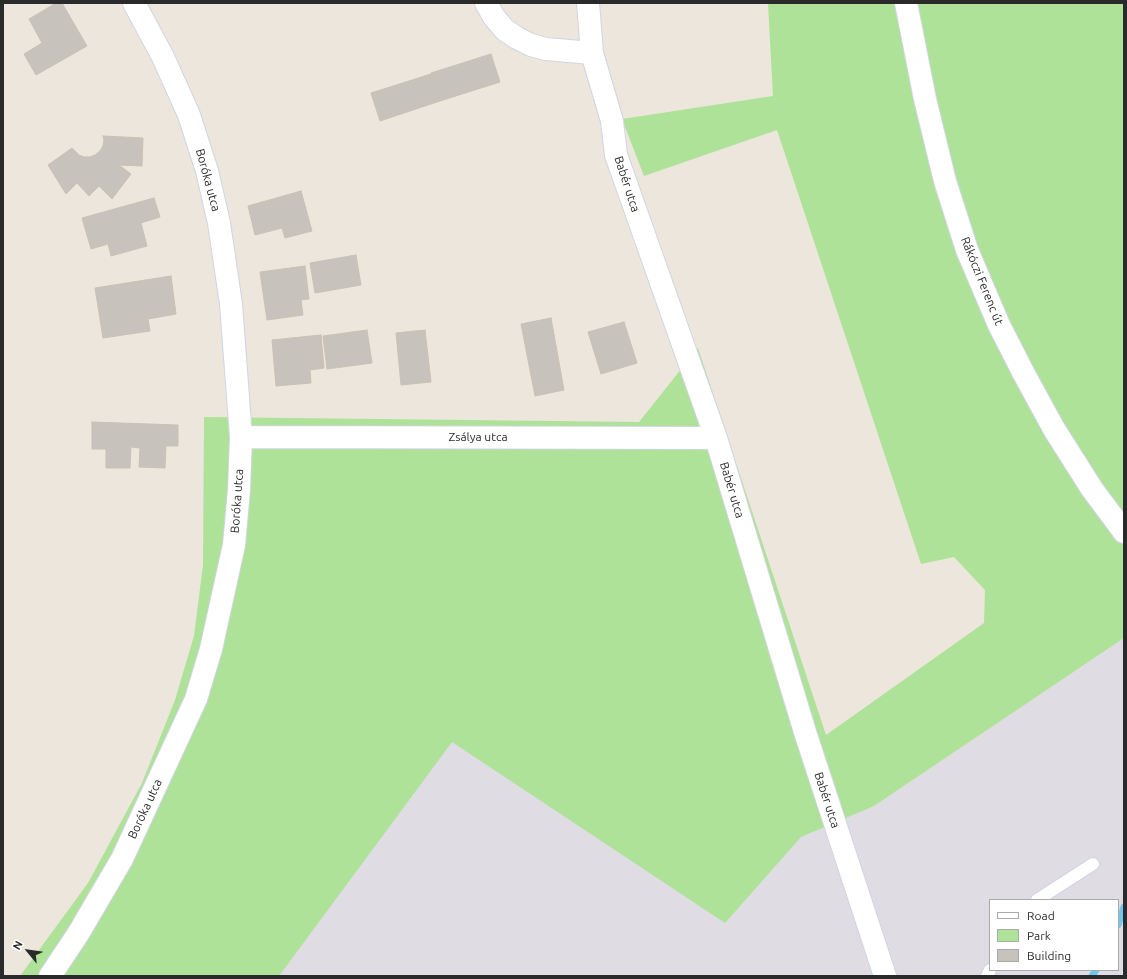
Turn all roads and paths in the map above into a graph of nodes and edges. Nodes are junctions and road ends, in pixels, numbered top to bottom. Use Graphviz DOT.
graph roads {
  1 [pos="134,3"];
  2 [pos="486,3"];
  3 [pos="588,3"];
  4 [pos="906,3"];
  5 [pos="592,53"];
  6 [pos="241,437"];
  7 [pos="716,438"];
  8 [pos="1124,532"];
  9 [pos="1093,864"];
  10 [pos="1039,899"];
  11 [pos="50,976"];
  12 [pos="884,976"];
  1 -- 6 [label="street, Boróka utca"];
  2 -- 5 [label="street"];
  3 -- 5 [label="street, Babér utca"];
  4 -- 8 [label="street, Rákóczi Ferenc út"];
  5 -- 7 [label="street, Babér utca"];
  6 -- 7 [label="street, Zsálya utca"];
  6 -- 11 [label="street, Boróka utca"];
  7 -- 12 [label="street, Babér utca"];
  9 -- 10 [label="lane"];
}
